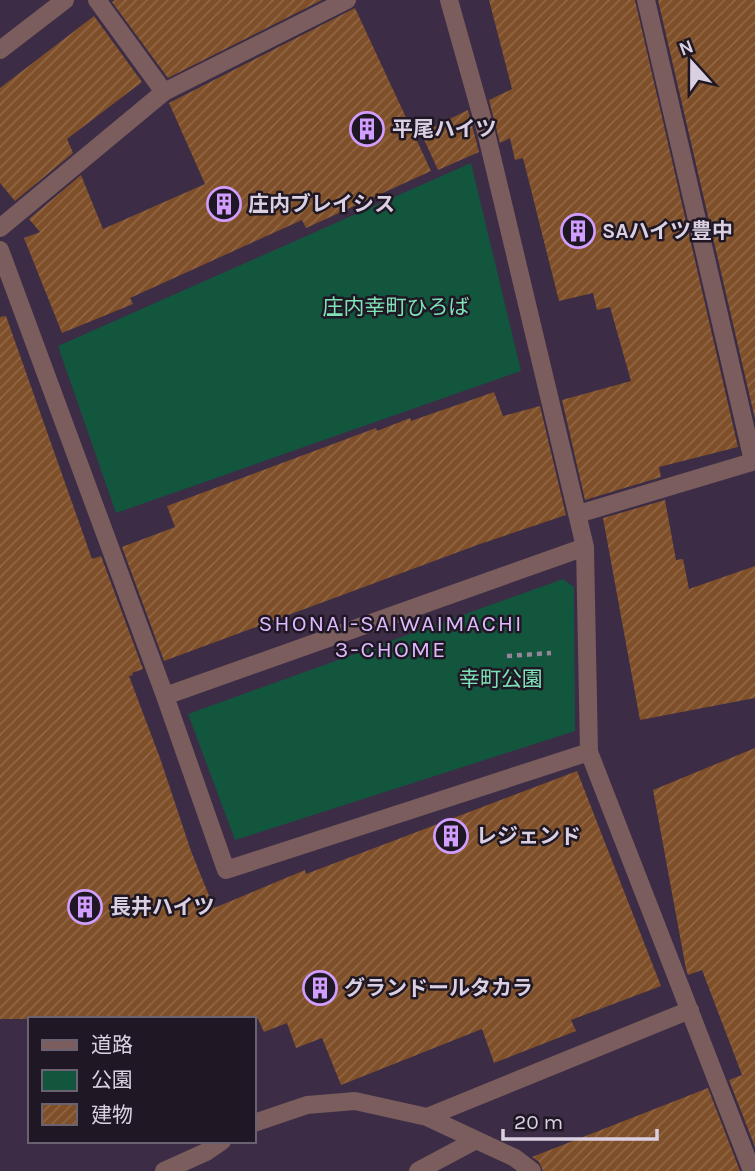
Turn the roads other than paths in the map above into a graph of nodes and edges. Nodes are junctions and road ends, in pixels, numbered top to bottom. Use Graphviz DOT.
graph roads {
  1 [pos="65,0"];
  2 [pos="97,0"];
  3 [pos="347,0"];
  4 [pos="449,0"];
  5 [pos="646,0"];
  6 [pos="0,50"];
  7 [pos="164,92"];
  8 [pos="0,228"];
  9 [pos="0,250"];
  10 [pos="754,461"];
  11 [pos="578,514"];
  12 [pos="585,547"];
  13 [pos="164,696"];
  14 [pos="589,752"];
  15 [pos="690,1010"];
  16 [pos="428,1117"];
  17 [pos="256,1122"];
  18 [pos="476,1140"];
  19 [pos="219,1143"];
  20 [pos="164,1171"];
  21 [pos="418,1171"];
  22 [pos="532,1171"];
  23 [pos="752,1171"];
  1 -- 6 [label="street"];
  2 -- 7 [label="street"];
  3 -- 7 [label="street"];
  4 -- 11 [label="street"];
  5 -- 10 [label="street"];
  7 -- 8 [label="street"];
  9 -- 13 [label="street"];
  10 -- 11 [label="street"];
  11 -- 12 [label="street"];
  12 -- 13 [label="street"];
  12 -- 14 [label="street"];
  13 -- 14 [label="street"];
  14 -- 15 [label="street"];
  15 -- 16 [label="street"];
  15 -- 23 [label="street"];
  16 -- 17 [label="street"];
  16 -- 18 [label="street"];
  18 -- 21 [label="street"];
  18 -- 22 [label="street"];
  19 -- 20 [label="street"];
}
